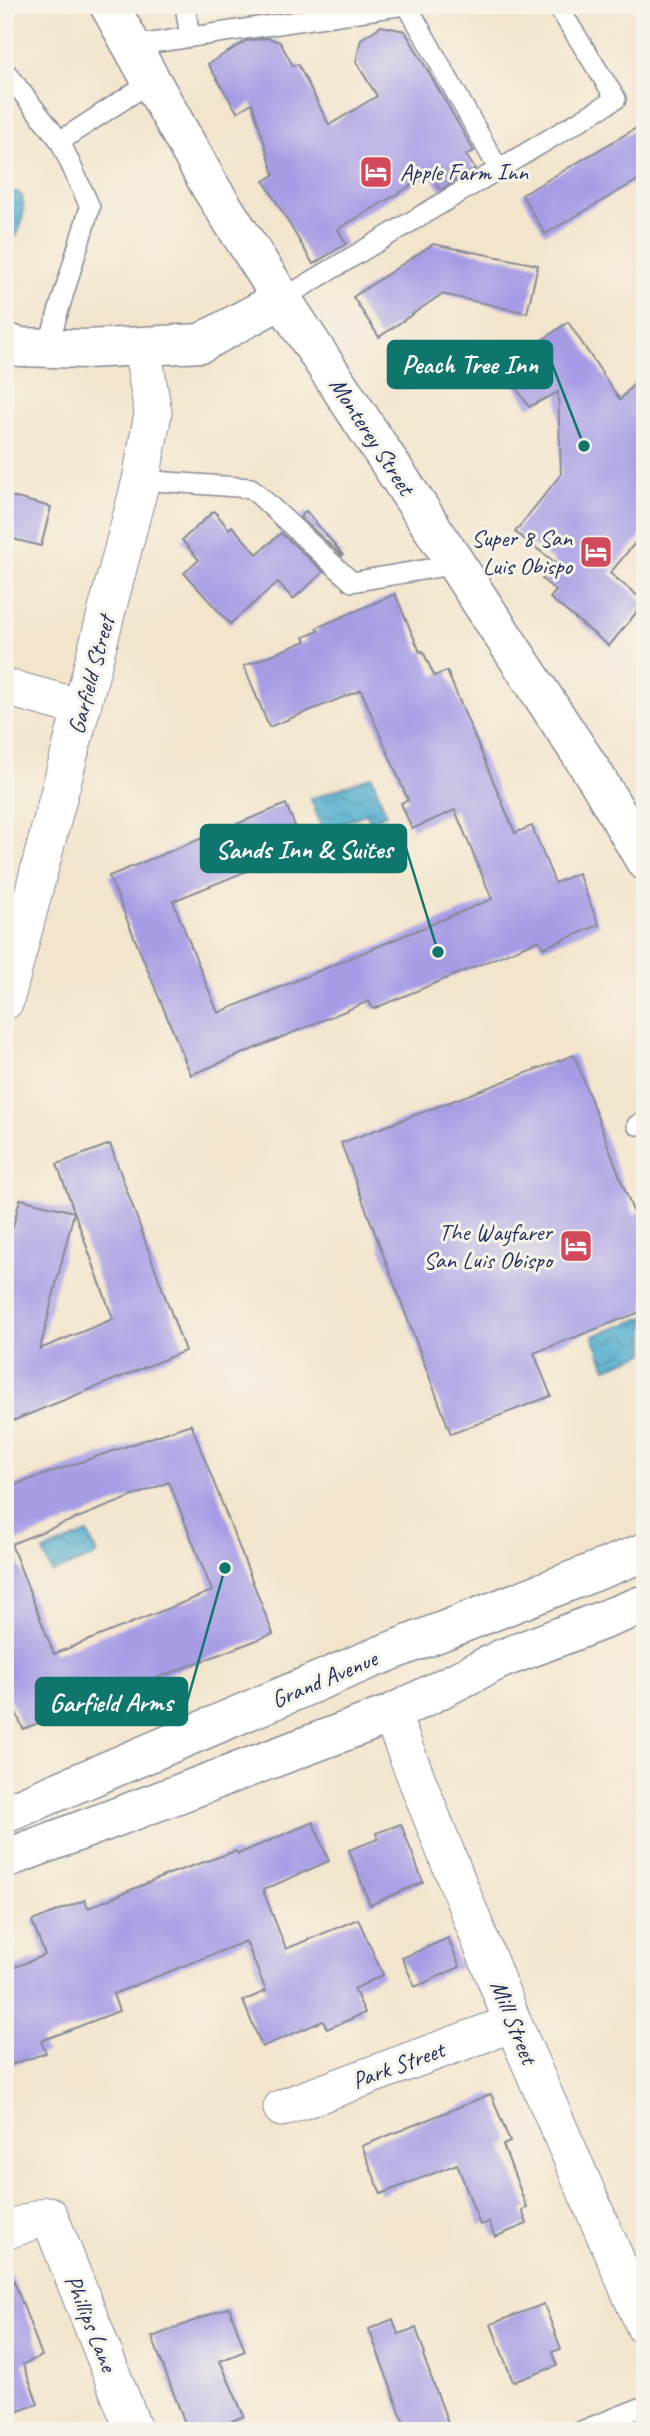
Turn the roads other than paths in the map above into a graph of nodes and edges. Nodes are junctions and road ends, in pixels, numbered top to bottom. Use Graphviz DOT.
graph roads {
  1 [pos="109,5"];
  2 [pos="185,5"];
  3 [pos="406,5"];
  4 [pos="557,5"];
  5 [pos="190,37"];
  6 [pos="132,46"];
  7 [pos="6,74"];
  8 [pos="152,81"];
  9 [pos="60,141"];
  10 [pos="499,170"];
  11 [pos="282,299"];
  12 [pos="5,344"];
  13 [pos="142,346"];
  14 [pos="47,349"];
  15 [pos="141,480"];
  16 [pos="457,564"];
  17 [pos="5,687"];
  18 [pos="82,708"];
  19 [pos="645,861"];
  20 [pos="5,1001"];
  21 [pos="645,1552"];
  22 [pos="645,1604"];
  23 [pos="366,1661"];
  24 [pos="391,1714"];
  25 [pos="5,1814"];
  26 [pos="5,1860"];
  27 [pos="513,2023"];
  28 [pos="282,2108"];
  29 [pos="5,2231"];
  30 [pos="645,2327"];
  31 [pos="645,2406"];
  32 [pos="134,2431"];
  33 [pos="581,2431"];
  1 -- 6 [label="street, Monterey Street"];
  2 -- 5 [label="lane"];
  3 -- 5 [label="lane"];
  3 -- 10 [label="lane"];
  4 -- 10 [label="lane"];
  5 -- 6 [label="lane"];
  6 -- 8 [label="street, Monterey Street"];
  7 -- 9 [label="lane"];
  8 -- 9 [label="lane"];
  8 -- 11 [label="street, Monterey Street"];
  9 -- 14 [label="lane"];
  10 -- 11 [label="lane"];
  11 -- 13 [label="street"];
  11 -- 16 [label="street, Monterey Street"];
  12 -- 14 [label="street"];
  13 -- 14 [label="street"];
  13 -- 15 [label="street, Garfield Street"];
  15 -- 16 [label="lane"];
  15 -- 18 [label="street, Garfield Street"];
  16 -- 19 [label="street, Monterey Street"];
  17 -- 18 [label="street"];
  18 -- 20 [label="street, Garfield Street"];
  21 -- 23 [label="street, Grand Avenue"];
  22 -- 24 [label="street"];
  23 -- 24 [label="street"];
  23 -- 25 [label="street, Grand Avenue"];
  24 -- 26 [label="street"];
  24 -- 27 [label="street, Mill Street"];
  27 -- 28 [label="street, Park Street"];
  27 -- 30 [label="street, Mill Street"];
  29 -- 32 [label="street, Phillips Lane"];
  31 -- 33 [label="lane"];
}
